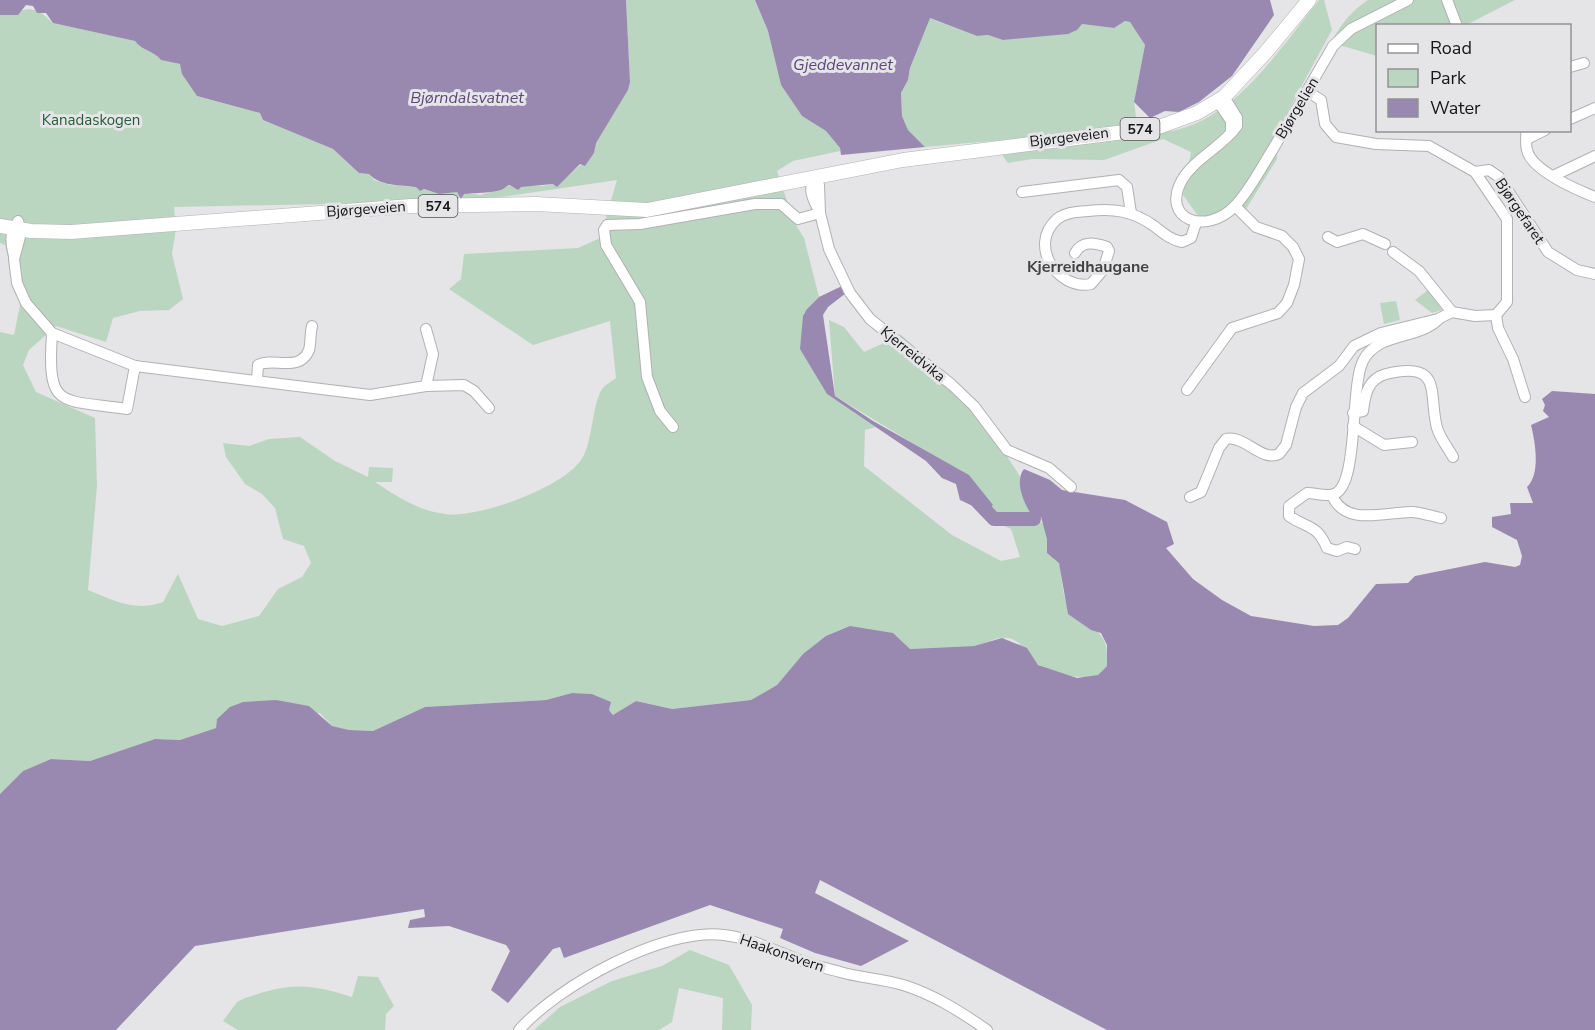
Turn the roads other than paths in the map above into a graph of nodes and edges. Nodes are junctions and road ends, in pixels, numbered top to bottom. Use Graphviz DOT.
graph roads {
  1 [pos="1309,0"];
  2 [pos="1408,0"];
  3 [pos="1447,0"];
  4 [pos="1456,24"];
  5 [pos="1584,63"];
  6 [pos="1571,66"];
  7 [pos="1308,92"];
  8 [pos="1221,99"];
  9 [pos="1595,108"];
  10 [pos="1571,118"];
  11 [pos="1527,134"];
  12 [pos="1595,156"];
  13 [pos="1475,172"];
  14 [pos="1553,176"];
  15 [pos="814,183"];
  16 [pos="1022,192"];
  17 [pos="1595,197"];
  18 [pos="1235,206"];
  19 [pos="820,213"];
  20 [pos="1131,213"];
  21 [pos="0,218"];
  22 [pos="1197,223"];
  23 [pos="13,226"];
  24 [pos="1328,237"];
  25 [pos="1075,253"];
  26 [pos="1595,274"];
  27 [pos="1452,312"];
  28 [pos="1496,315"];
  29 [pos="1438,319"];
  30 [pos="312,326"];
  31 [pos="426,329"];
  32 [pos="52,333"];
  33 [pos="135,366"];
  34 [pos="257,380"];
  35 [pos="426,386"];
  36 [pos="1187,390"];
  37 [pos="1525,398"];
  38 [pos="489,408"];
  39 [pos="1353,413"];
  40 [pos="1353,426"];
  41 [pos="673,427"];
  42 [pos="1412,442"];
  43 [pos="1453,457"];
  44 [pos="1071,487"];
  45 [pos="1332,495"];
  46 [pos="1190,497"];
  47 [pos="1441,518"];
  48 [pos="1355,549"];
  49 [pos="519,1030"];
  50 [pos="987,1030"];
  1 -- 8 [label="main road, Bjørgeveien / 574"];
  2 -- 7 [label="street, Bjørgelien"];
  3 -- 4 [label="street"];
  5 -- 6 [label="street"];
  7 -- 13 [label="street"];
  7 -- 18 [label="street, Bjørgelien"];
  8 -- 15 [label="main road, Bjørgeveien / 574"];
  8 -- 22 [label="street"];
  9 -- 10 [label="street"];
  11 -- 14 [label="street"];
  12 -- 14 [label="street"];
  13 -- 26 [label="street, Bjørgefaret"];
  13 -- 28 [label="street"];
  14 -- 17 [label="street"];
  15 -- 19 [label="street, Kjerreidvika"];
  15 -- 23 [label="main road, Bjørgeveien / 574"];
  16 -- 20 [label="street"];
  18 -- 22 [label="street, Bjørgelien"];
  18 -- 36 [label="street"];
  19 -- 41 [label="street"];
  19 -- 44 [label="street, Kjerreidvika"];
  20 -- 22 [label="street, Bjørgelien"];
  20 -- 25 [label="street, Bjørgelien"];
  21 -- 23 [label="main road, Bjørgeveien / 574"];
  23 -- 32 [label="street"];
  24 -- 27 [label="street"];
  27 -- 28 [label="street"];
  27 -- 29 [label="street"];
  28 -- 37 [label="street"];
  29 -- 39 [label="street"];
  29 -- 46 [label="street"];
  30 -- 34 [label="street"];
  31 -- 35 [label="street"];
  32 -- 33 [label="street"];
  32 -- 33 [label="street"];
  33 -- 34 [label="street"];
  34 -- 35 [label="street"];
  35 -- 38 [label="street"];
  39 -- 40 [label="street"];
  39 -- 43 [label="street"];
  40 -- 42 [label="street"];
  40 -- 45 [label="street"];
  45 -- 47 [label="street"];
  45 -- 48 [label="street"];
  49 -- 50 [label="street, Haakonsvern"];
}
